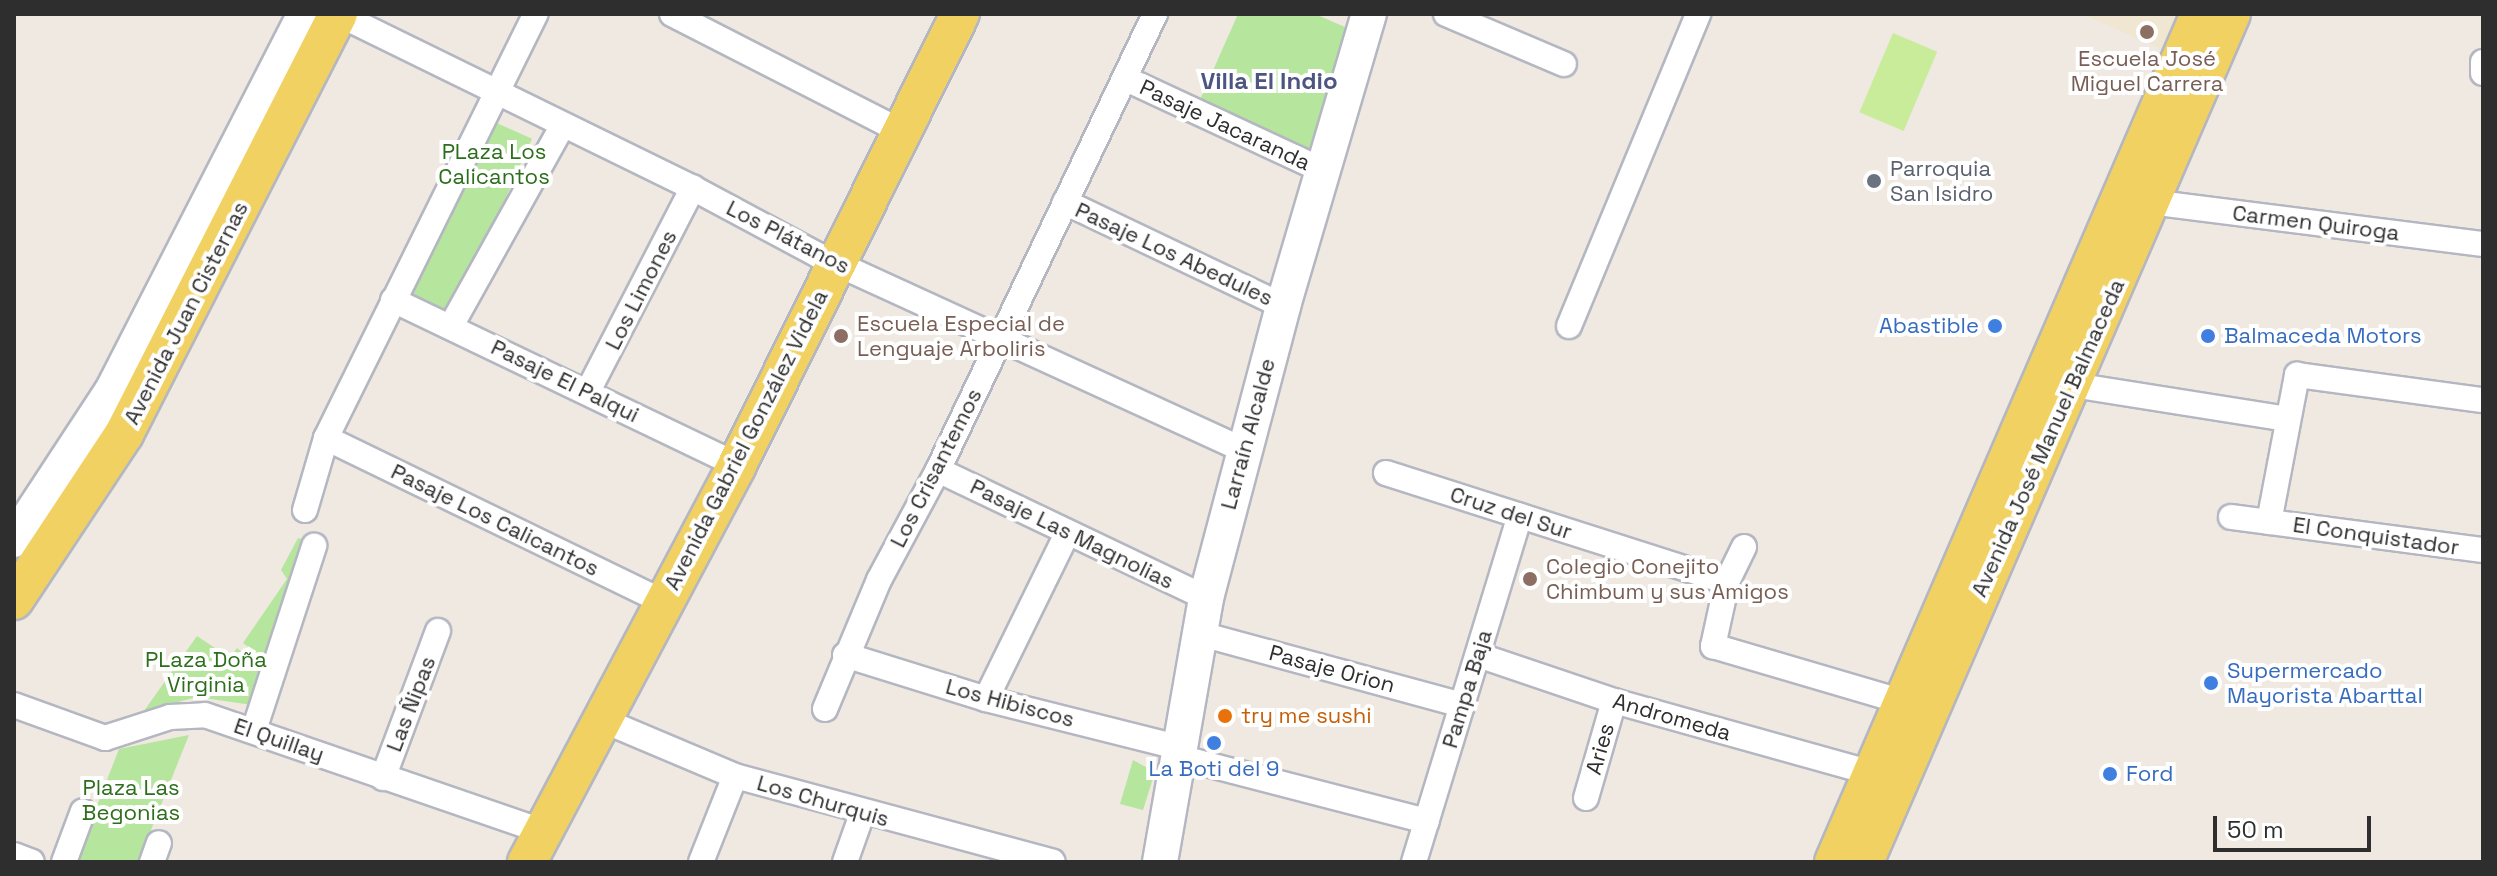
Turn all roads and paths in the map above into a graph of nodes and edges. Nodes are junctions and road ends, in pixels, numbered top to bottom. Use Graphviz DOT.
graph roads {
  1 [pos="305,14"];
  2 [pos="338,14"];
  3 [pos="536,14"];
  4 [pos="672,14"];
  5 [pos="1155,14"];
  6 [pos="1446,14"];
  7 [pos="1698,14"];
  8 [pos="2200,14"];
  9 [pos="2231,14"];
  10 [pos="959,15"];
  11 [pos="1365,15"];
  12 [pos="2483,62"];
  13 [pos="1564,64"];
  14 [pos="2483,73"];
  15 [pos="1126,79"];
  16 [pos="496,91"];
  17 [pos="563,125"];
  18 [pos="903,132"];
  19 [pos="1324,171"];
  20 [pos="693,188"];
  21 [pos="1065,202"];
  22 [pos="2150,202"];
  23 [pos="2483,244"];
  24 [pos="836,263"];
  25 [pos="393,300"];
  26 [pos="1283,306"];
  27 [pos="451,326"];
  28 [pos="1569,326"];
  29 [pos="1001,336"];
  30 [pos="2073,385"];
  31 [pos="588,391"];
  32 [pos="2483,400"];
  33 [pos="2287,419"];
  34 [pos="326,438"];
  35 [pos="1243,450"];
  36 [pos="737,465"];
  37 [pos="938,470"];
  38 [pos="1386,473"];
  39 [pos="305,510"];
  40 [pos="1520,516"];
  41 [pos="2231,517"];
  42 [pos="2269,522"];
  43 [pos="1067,534"];
  44 [pos="14,540"];
  45 [pos="314,546"];
  46 [pos="1744,547"];
  47 [pos="2483,550"];
  48 [pos="1727,582"];
  49 [pos="1206,598"];
  50 [pos="14,600"];
  51 [pos="664,602"];
  52 [pos="438,631"];
  53 [pos="1201,634"];
  54 [pos="845,655"];
  55 [pos="1478,655"];
  56 [pos="986,699"];
  57 [pos="1614,701"];
  58 [pos="1900,701"];
  59 [pos="14,705"];
  60 [pos="1463,705"];
  61 [pos="825,709"];
  62 [pos="600,719"];
  63 [pos="254,730"];
  64 [pos="1176,752"];
  65 [pos="1869,772"];
  66 [pos="735,776"];
  67 [pos="383,778"];
  68 [pos="1586,798"];
  69 [pos="83,811"];
  70 [pos="862,814"];
  71 [pos="1427,821"];
  72 [pos="534,847"];
  73 [pos="14,855"];
  74 [pos="996,855"];
  75 [pos="32,862"];
  76 [pos="64,862"];
  77 [pos="701,862"];
  78 [pos="845,862"];
  79 [pos="1053,862"];
  80 [pos="1160,862"];
  81 [pos="1414,862"];
  82 [pos="1834,862"];
  83 [pos="1864,862"];
  1 -- 44 [label="street, Avenida Juan Cisternas"];
  2 -- 16 [label="street, Los Plátanos"];
  2 -- 50 [label="main road, Avenida Juan Cisternas"];
  3 -- 16 [label="street"];
  4 -- 18 [label="street"];
  5 -- 15 [label="street, Los Crisantemos"];
  6 -- 13 [label="street"];
  7 -- 28 [label="street"];
  8 -- 58 [label="main road, Avenida José Manuel Balmaceda"];
  9 -- 22 [label="main road, Avenida José Manuel Balmaceda"];
  10 -- 18 [label="main road, Avenida Gabriel González Videla"];
  11 -- 19 [label="street, Larraín Alcalde"];
  12 -- 14 [label="street"];
  15 -- 19 [label="street, Pasaje Jacaranda"];
  15 -- 21 [label="street, Los Crisantemos"];
  16 -- 17 [label="street, Los Plátanos"];
  16 -- 25 [label="street"];
  17 -- 20 [label="street, Los Plátanos"];
  17 -- 27 [label="street"];
  18 -- 24 [label="main road, Avenida Gabriel González Videla"];
  19 -- 26 [label="street, Larraín Alcalde"];
  20 -- 24 [label="street, Los Plátanos"];
  20 -- 31 [label="street, Los Limones"];
  21 -- 26 [label="street, Pasaje Los Abedules"];
  21 -- 29 [label="street, Los Crisantemos"];
  22 -- 23 [label="street, Carmen Quiroga"];
  22 -- 30 [label="main road, Avenida José Manuel Balmaceda"];
  24 -- 29 [label="street, Los Plátanos"];
  24 -- 36 [label="main road, Avenida Gabriel González Videla"];
  25 -- 27 [label="street, Pasaje El Palqui"];
  25 -- 34 [label="street"];
  26 -- 35 [label="street, Larraín Alcalde"];
  27 -- 31 [label="street, Pasaje El Palqui"];
  29 -- 35 [label="street, Los Plátanos"];
  29 -- 37 [label="street, Los Crisantemos"];
  30 -- 33 [label="street"];
  30 -- 83 [label="main road, Avenida José Manuel Balmaceda"];
  31 -- 36 [label="street, Pasaje El Palqui"];
  32 -- 33 [label="street, El Conquistador"];
  33 -- 42 [label="street, El Conquistador"];
  34 -- 39 [label="street"];
  34 -- 51 [label="street, Pasaje Los Calicantos"];
  35 -- 49 [label="street, Larraín Alcalde"];
  36 -- 51 [label="main road, Avenida Gabriel González Videla"];
  37 -- 43 [label="street, Pasaje Las Magnolias"];
  37 -- 54 [label="street, Los Crisantemos"];
  38 -- 40 [label="street, Cruz del Sur"];
  40 -- 48 [label="street, Cruz del Sur"];
  40 -- 55 [label="street, Pampa Baja"];
  41 -- 42 [label="street, El Conquistador"];
  42 -- 47 [label="street, El Conquistador"];
  43 -- 49 [label="street, Pasaje Las Magnolias"];
  43 -- 56 [label="street"];
  45 -- 63 [label="street"];
  46 -- 48 [label="street"];
  48 -- 58 [label="street"];
  49 -- 53 [label="street, Larraín Alcalde"];
  51 -- 62 [label="main road, Avenida Gabriel González Videla"];
  52 -- 67 [label="street, Las Ñipas"];
  53 -- 60 [label="street, Pasaje Orion"];
  53 -- 64 [label="street, Larraín Alcalde"];
  54 -- 56 [label="street, Los Hibiscos"];
  54 -- 61 [label="street, Los Crisantemos"];
  55 -- 57 [label="street, Andromeda"];
  55 -- 60 [label="street, Pampa Baja"];
  56 -- 64 [label="street, Los Hibiscos"];
  57 -- 65 [label="street, Andromeda"];
  57 -- 68 [label="street, Aries"];
  58 -- 65 [label="main road, Avenida José Manuel Balmaceda"];
  59 -- 63 [label="street, El Quillay"];
  60 -- 71 [label="street, Pampa Baja"];
  62 -- 66 [label="street, Los Churquis"];
  62 -- 72 [label="main road, Avenida Gabriel González Videla"];
  63 -- 67 [label="street, El Quillay"];
  64 -- 71 [label="street, Los Hibiscos"];
  64 -- 80 [label="street, Larraín Alcalde"];
  65 -- 82 [label="main road, Avenida José Manuel Balmaceda"];
  66 -- 70 [label="street, Los Churquis"];
  66 -- 77 [label="street"];
  67 -- 72 [label="street, El Quillay"];
  69 -- 76 [label="street"];
  70 -- 74 [label="street, Los Churquis"];
  70 -- 78 [label="street"];
  71 -- 81 [label="street, Pampa Baja"];
  73 -- 75 [label="street"];
  74 -- 79 [label="street, Los Churquis"];
}
